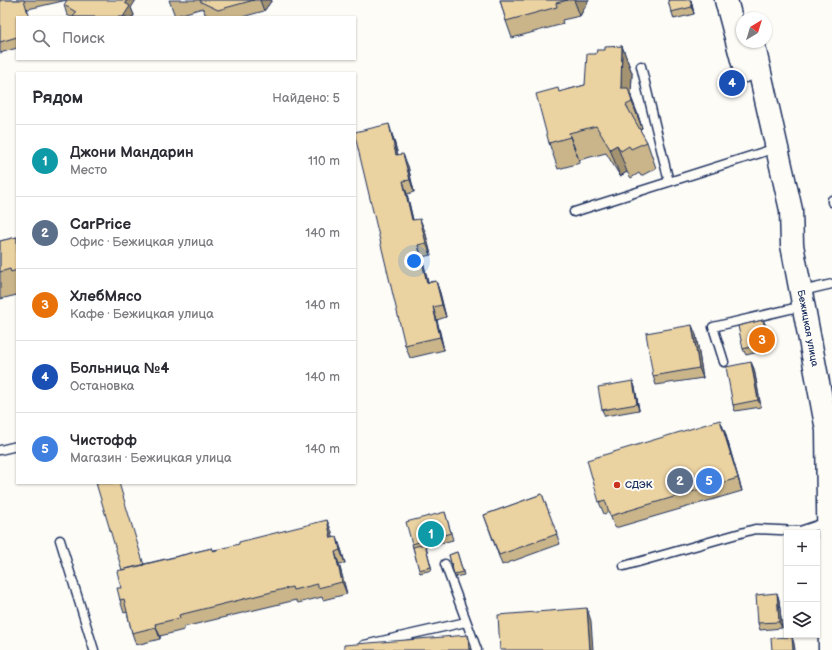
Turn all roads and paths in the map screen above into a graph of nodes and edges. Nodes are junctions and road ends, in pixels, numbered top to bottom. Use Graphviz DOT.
graph roads {
  1 [pos="726,0"];
  2 [pos="741,0"];
  3 [pos="745,12"];
  4 [pos="754,48"];
  5 [pos="641,66"];
  6 [pos="771,150"];
  7 [pos="669,182"];
  8 [pos="574,212"];
  9 [pos="832,284"];
  10 [pos="802,299"];
  11 [pos="724,362"];
  12 [pos="16,446"];
  13 [pos="0,450"];
  14 [pos="831,479"];
  15 [pos="829,521"];
  16 [pos="60,540"];
  17 [pos="444,564"];
  18 [pos="624,566"];
  19 [pos="466,622"];
  20 [pos="355,647"];
  21 [pos="94,650"];
  22 [pos="477,650"];
  23 [pos="830,650"];
  1 -- 6 [label="main road"];
  2 -- 3 [label="main road"];
  4 -- 6 [label="main road"];
  5 -- 7 [label="lane"];
  6 -- 7 [label="lane"];
  6 -- 10 [label="main road, Бежицкая улица"];
  7 -- 8 [label="lane"];
  9 -- 10 [label="lane"];
  10 -- 11 [label="lane"];
  10 -- 14 [label="main road, Бежицкая улица"];
  12 -- 13 [label="lane"];
  14 -- 15 [label="main road, Бежицкая улица"];
  15 -- 18 [label="lane"];
  15 -- 23 [label="main road, Бежицкая улица"];
  16 -- 21 [label="lane"];
  17 -- 19 [label="lane"];
  19 -- 20 [label="lane"];
  19 -- 22 [label="lane"];
}
